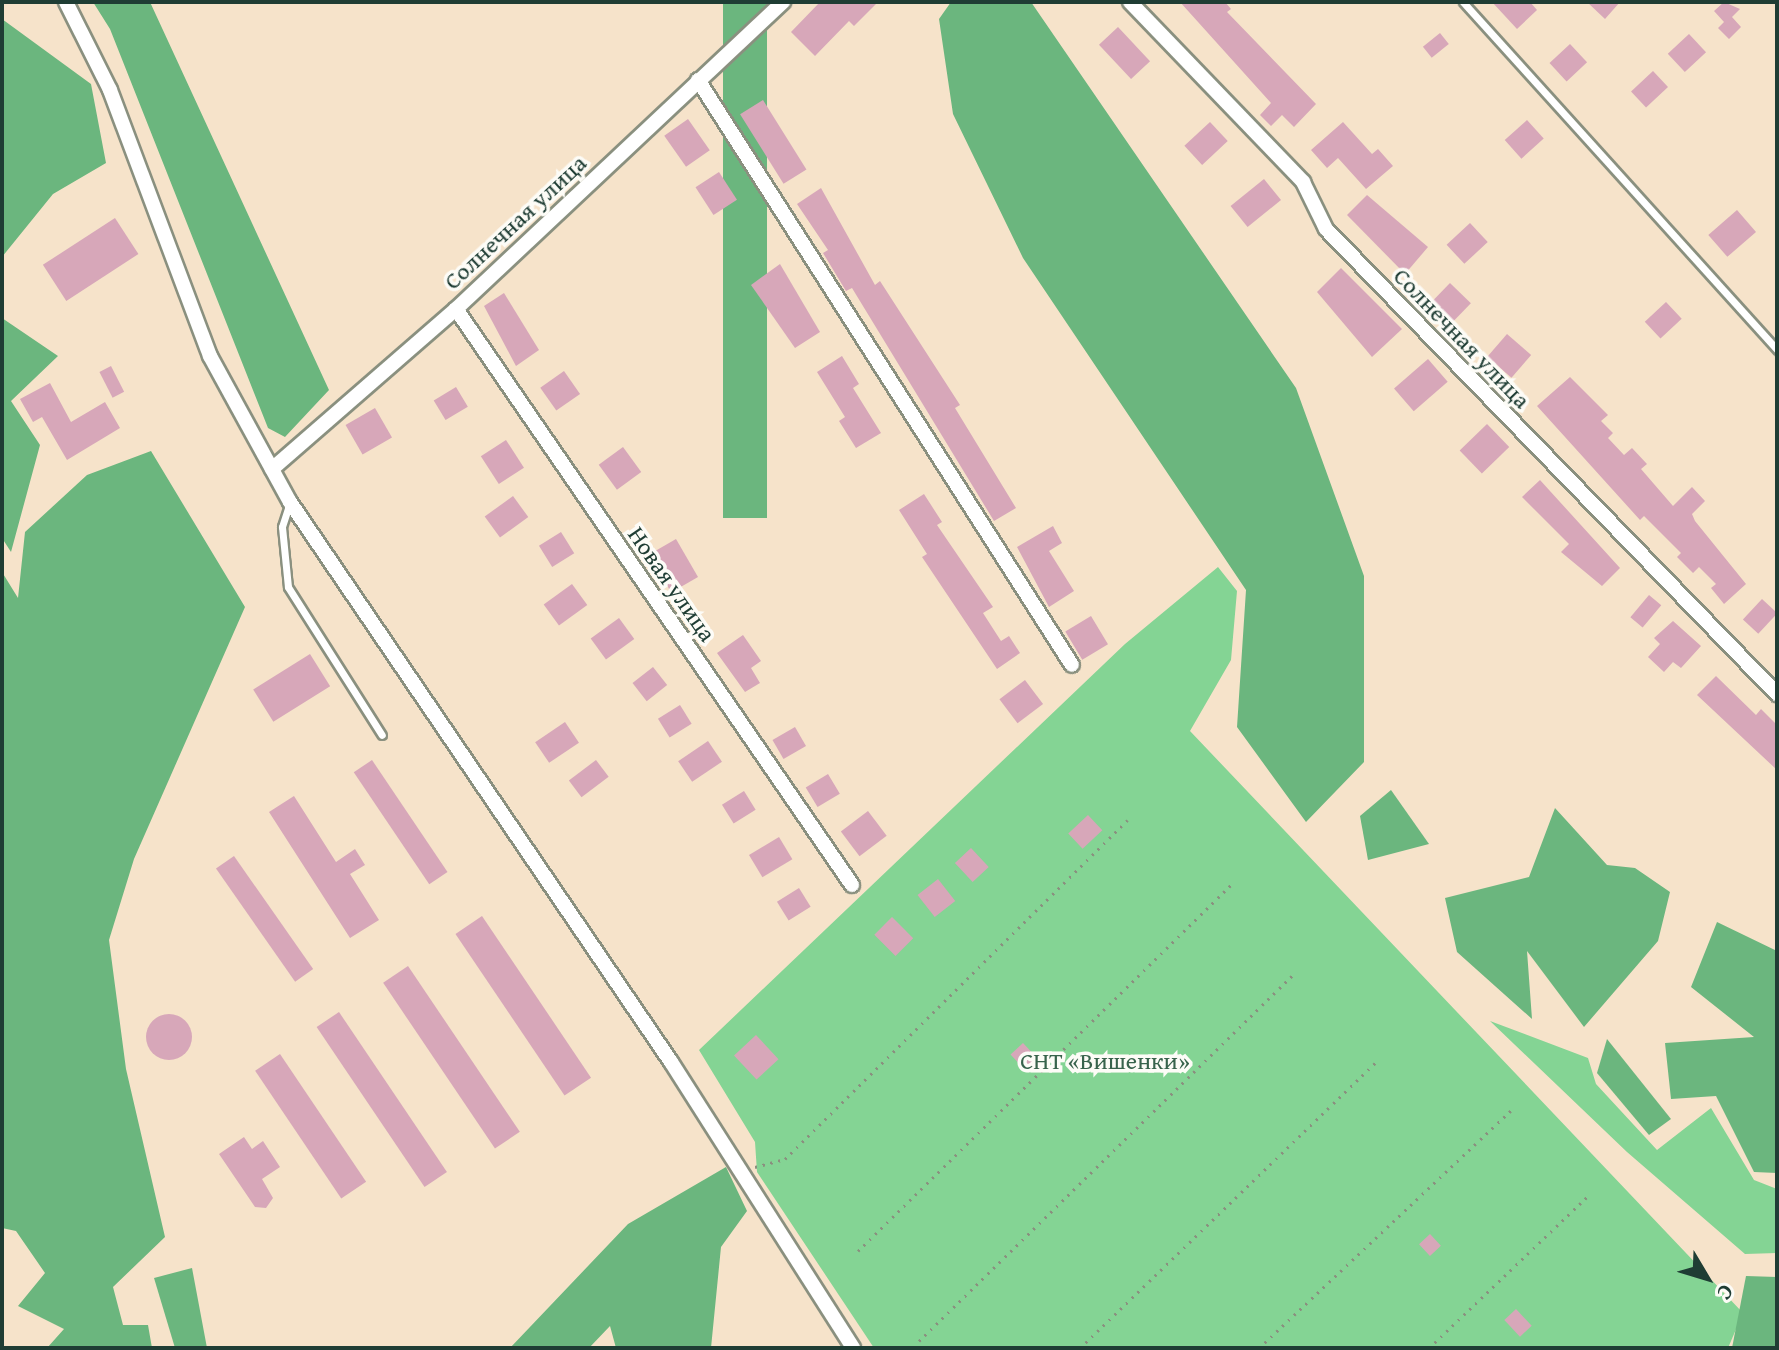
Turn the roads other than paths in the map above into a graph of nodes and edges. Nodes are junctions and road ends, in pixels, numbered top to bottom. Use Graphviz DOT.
graph roads {
  1 [pos="66,2"];
  2 [pos="783,2"];
  3 [pos="1130,2"];
  4 [pos="1463,2"];
  5 [pos="698,80"];
  6 [pos="456,309"];
  7 [pos="1777,350"];
  8 [pos="272,469"];
  9 [pos="290,502"];
  10 [pos="1072,665"];
  11 [pos="1777,694"];
  12 [pos="382,735"];
  13 [pos="852,885"];
  14 [pos="853,1348"];
  1 -- 8 [label="street"];
  2 -- 5 [label="street, Солнечная улица"];
  3 -- 11 [label="street, Солнечная улица"];
  4 -- 7 [label="lane"];
  5 -- 6 [label="street, Солнечная улица"];
  5 -- 10 [label="street"];
  6 -- 8 [label="street, Солнечная улица"];
  6 -- 13 [label="street, Новая улица"];
  8 -- 9 [label="street"];
  9 -- 12 [label="lane"];
  9 -- 14 [label="street"];
}
